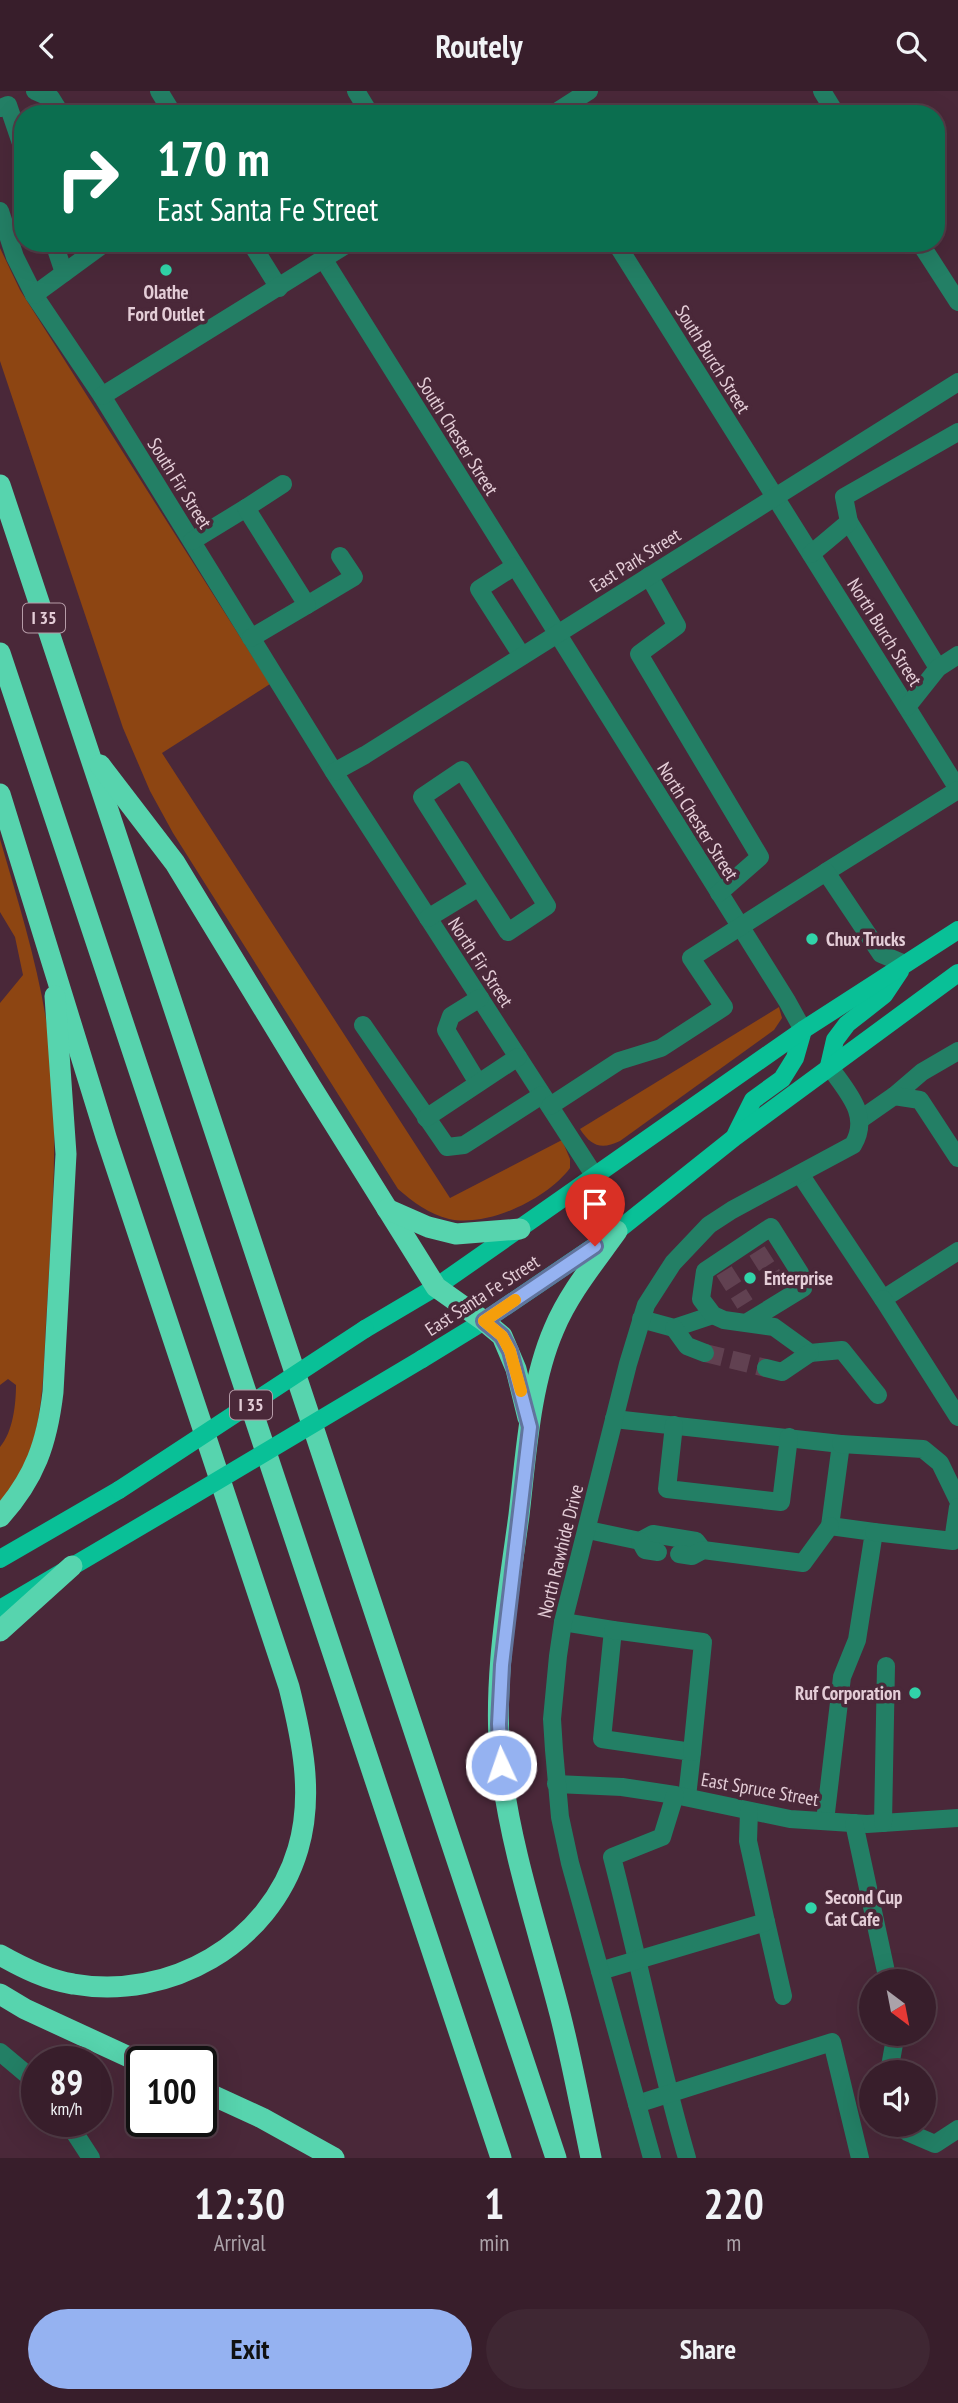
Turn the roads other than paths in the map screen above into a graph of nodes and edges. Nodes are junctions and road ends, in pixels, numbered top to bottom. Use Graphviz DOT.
graph roads {
  1 [pos="589,91"];
  2 [pos="567,105"];
  3 [pos="0,108"];
  4 [pos="14,123"];
  5 [pos="0,211"];
  6 [pos="57,252"];
  7 [pos="93,252"];
  8 [pos="257,252"];
  9 [pos="336,252"];
  10 [pos="622,252"];
  11 [pos="926,252"];
  12 [pos="324,260"];
  13 [pos="64,273"];
  14 [pos="279,288"];
  15 [pos="34,295"];
  16 [pos="958,302"];
  17 [pos="958,382"];
  18 [pos="102,396"];
  19 [pos="958,432"];
  20 [pos="283,484"];
  21 [pos="0,485"];
  22 [pos="775,497"];
  23 [pos="246,507"];
  24 [pos="849,522"];
  25 [pos="191,541"];
  26 [pos="811,554"];
  27 [pos="340,556"];
  28 [pos="515,566"];
  29 [pos="649,576"];
  30 [pos="307,605"];
  31 [pos="557,634"];
  32 [pos="251,638"];
  33 [pos="0,653"];
  34 [pos="958,655"];
  35 [pos="522,656"];
  36 [pos="938,668"];
  37 [pos="907,707"];
  38 [pos="89,750"];
  39 [pos="334,772"];
  40 [pos="958,789"];
  41 [pos="0,794"];
  42 [pos="826,872"];
  43 [pos="479,887"];
  44 [pos="719,893"];
  45 [pos="428,918"];
  46 [pos="740,926"];
  47 [pos="958,930"];
  48 [pos="905,964"];
  49 [pos="55,972"];
  50 [pos="958,973"];
  51 [pos="480,998"];
  52 [pos="363,1025"];
  53 [pos="803,1030"];
  54 [pos="958,1051"];
  55 [pos="518,1057"];
  56 [pos="829,1066"];
  57 [pos="478,1083"];
  58 [pos="894,1096"];
  59 [pos="546,1101"];
  60 [pos="426,1118"];
  61 [pos="861,1119"];
  62 [pos="734,1137"];
  63 [pos="958,1158"];
  64 [pos="800,1174"];
  65 [pos="594,1175"];
  66 [pos="387,1209"];
  67 [pos="520,1229"];
  68 [pos="617,1231"];
  69 [pos="695,1238"];
  70 [pos="958,1251"];
  71 [pos="721,1266"];
  72 [pos="436,1287"];
  73 [pos="883,1299"];
  74 [pos="713,1315"];
  75 [pos="749,1315"];
  76 [pos="641,1318"];
  77 [pos="484,1321"];
  78 [pos="674,1328"];
  79 [pos="705,1353"];
  80 [pos="810,1353"];
  81 [pos="766,1368"];
  82 [pos="878,1395"];
  83 [pos="958,1417"];
  84 [pos="614,1419"];
  85 [pos="674,1425"];
  86 [pos="530,1427"];
  87 [pos="789,1437"];
  88 [pos="841,1444"];
  89 [pos="958,1500"];
  90 [pos="958,1507"];
  91 [pos="0,1517"];
  92 [pos="830,1526"];
  93 [pos="588,1530"];
  94 [pos="874,1532"];
  95 [pos="640,1541"];
  96 [pos="703,1551"];
  97 [pos="658,1552"];
  98 [pos="679,1554"];
  99 [pos="0,1559"];
  100 [pos="72,1566"];
  101 [pos="0,1609"];
  102 [pos="563,1622"];
  103 [pos="613,1629"];
  104 [pos="0,1631"];
  105 [pos="886,1666"];
  106 [pos="692,1752"];
  107 [pos="556,1784"];
  108 [pos="681,1796"];
  109 [pos="749,1811"];
  110 [pos="958,1819"];
  111 [pos="825,1821"];
  112 [pos="853,1823"];
  113 [pos="883,1823"];
  114 [pos="766,1922"];
  115 [pos="0,1955"];
  116 [pos="638,1960"];
  117 [pos="885,1969"];
  118 [pos="600,1971"];
  119 [pos="0,1994"];
  120 [pos="783,1996"];
  121 [pos="0,2052"];
  122 [pos="126,2056"];
  123 [pos="21,2070"];
  124 [pos="668,2094"];
  125 [pos="217,2097"];
  126 [pos="637,2104"];
  127 [pos="958,2129"];
  128 [pos="78,2137"];
  129 [pos="918,2137"];
  130 [pos="91,2158"];
  131 [pos="334,2158"];
  132 [pos="501,2158"];
  133 [pos="556,2158"];
  134 [pos="591,2158"];
  135 [pos="652,2158"];
  136 [pos="687,2158"];
  137 [pos="860,2158"];
  1 -- 2 [label="street"];
  3 -- 4 [label="street"];
  5 -- 15 [label="street, South Fir Street"];
  6 -- 13 [label="street"];
  7 -- 13 [label="street"];
  8 -- 14 [label="street"];
  9 -- 12 [label="street"];
  10 -- 22 [label="street, South Burch Street"];
  11 -- 16 [label="street"];
  12 -- 14 [label="street"];
  12 -- 28 [label="street, South Chester Street"];
  13 -- 15 [label="street"];
  14 -- 18 [label="street"];
  15 -- 18 [label="street, South Fir Street"];
  17 -- 22 [label="street, East Park Street"];
  18 -- 25 [label="street, South Fir Street"];
  19 -- 24 [label="street"];
  20 -- 23 [label="street"];
  21 -- 38 [label="highway, I 35"];
  22 -- 26 [label="street, North Burch Street"];
  22 -- 29 [label="street, East Park Street"];
  23 -- 25 [label="street"];
  23 -- 30 [label="street"];
  24 -- 26 [label="street"];
  24 -- 36 [label="street"];
  25 -- 32 [label="street, South Fir Street"];
  26 -- 37 [label="street, North Burch Street"];
  27 -- 30 [label="street"];
  28 -- 31 [label="street, South Chester Street"];
  28 -- 35 [label="street"];
  29 -- 31 [label="street, East Park Street"];
  29 -- 44 [label="street"];
  30 -- 32 [label="street"];
  31 -- 35 [label="street, East Park Street"];
  31 -- 44 [label="street, North Chester Street"];
  32 -- 39 [label="street, South Fir Street"];
  33 -- 132 [label="highway, I 35"];
  34 -- 36 [label="street"];
  35 -- 39 [label="street, East Park Street"];
  36 -- 37 [label="street"];
  37 -- 40 [label="street, North Burch Street"];
  38 -- 66 [label="highway"];
  38 -- 133 [label="highway, I 35"];
  39 -- 45 [label="street, North Fir Street"];
  40 -- 42 [label="street"];
  41 -- 49 [label="highway"];
  42 -- 46 [label="street"];
  42 -- 48 [label="street"];
  43 -- 43 [label="street"];
  43 -- 45 [label="street"];
  44 -- 46 [label="street, North Chester Street"];
  45 -- 51 [label="street, North Fir Street"];
  46 -- 53 [label="street, North Chester Street"];
  46 -- 59 [label="street"];
  47 -- 48 [label="main road, East Santa Fe Street"];
  48 -- 53 [label="main road, East Santa Fe Street"];
  48 -- 56 [label="main road"];
  49 -- 91 [label="highway"];
  49 -- 115 [label="highway"];
  50 -- 56 [label="main road, East Santa Fe Street"];
  51 -- 55 [label="street, North Fir Street"];
  51 -- 57 [label="street"];
  52 -- 60 [label="street"];
  53 -- 62 [label="main road"];
  53 -- 65 [label="main road, East Santa Fe Street"];
  54 -- 58 [label="street"];
  55 -- 57 [label="street"];
  55 -- 59 [label="street, North Fir Street"];
  56 -- 61 [label="street"];
  56 -- 62 [label="main road, East Santa Fe Street"];
  57 -- 60 [label="street"];
  58 -- 61 [label="street"];
  58 -- 63 [label="street"];
  59 -- 60 [label="street"];
  59 -- 65 [label="street, North Fir Street"];
  61 -- 64 [label="street, North Rawhide Drive"];
  62 -- 68 [label="main road, East Santa Fe Street"];
  64 -- 69 [label="street, North Rawhide Drive"];
  64 -- 73 [label="street"];
  65 -- 67 [label="main road, East Santa Fe Street"];
  66 -- 67 [label="highway"];
  66 -- 72 [label="highway"];
  67 -- 72 [label="main road, East Santa Fe Street"];
  68 -- 77 [label="main road, East Santa Fe Street"];
  68 -- 86 [label="highway"];
  69 -- 71 [label="street"];
  69 -- 76 [label="street, North Rawhide Drive"];
  70 -- 73 [label="street"];
  71 -- 74 [label="street"];
  71 -- 75 [label="street"];
  72 -- 77 [label="highway"];
  72 -- 99 [label="main road, East Santa Fe Street, bridge"];
  73 -- 83 [label="street"];
  74 -- 75 [label="street"];
  74 -- 78 [label="street"];
  75 -- 80 [label="street"];
  76 -- 78 [label="street"];
  76 -- 84 [label="street, North Rawhide Drive"];
  77 -- 86 [label="highway"];
  77 -- 100 [label="main road, East Santa Fe Street, bridge"];
  78 -- 79 [label="street"];
  80 -- 81 [label="street"];
  80 -- 82 [label="street"];
  84 -- 85 [label="street"];
  84 -- 93 [label="street, North Rawhide Drive"];
  85 -- 87 [label="street"];
  85 -- 87 [label="street"];
  86 -- 134 [label="highway"];
  87 -- 88 [label="street"];
  88 -- 89 [label="street"];
  88 -- 92 [label="street"];
  90 -- 94 [label="street"];
  92 -- 94 [label="street"];
  92 -- 96 [label="street"];
  93 -- 95 [label="street"];
  93 -- 102 [label="street, North Rawhide Drive"];
  94 -- 111 [label="street"];
  95 -- 96 [label="street"];
  95 -- 97 [label="street"];
  96 -- 98 [label="street"];
  100 -- 101 [label="main road, East Santa Fe Street"];
  100 -- 104 [label="highway"];
  102 -- 103 [label="street"];
  102 -- 107 [label="street, North Rawhide Drive"];
  103 -- 106 [label="street"];
  103 -- 106 [label="street"];
  105 -- 113 [label="street"];
  106 -- 108 [label="street"];
  107 -- 108 [label="street, East Spruce Street"];
  107 -- 118 [label="street, North Rawhide Drive"];
  108 -- 109 [label="street, East Spruce Street"];
  108 -- 116 [label="street"];
  109 -- 111 [label="street, East Spruce Street"];
  109 -- 114 [label="street"];
  110 -- 113 [label="street, East Spruce Street"];
  111 -- 112 [label="street, East Spruce Street"];
  112 -- 113 [label="street, East Spruce Street"];
  112 -- 117 [label="street"];
  114 -- 116 [label="street"];
  114 -- 120 [label="street"];
  116 -- 118 [label="street"];
  116 -- 124 [label="street"];
  118 -- 126 [label="street, North Rawhide Drive"];
  119 -- 122 [label="highway"];
  121 -- 123 [label="street"];
  124 -- 126 [label="street"];
  124 -- 136 [label="street"];
  124 -- 137 [label="street"];
  125 -- 131 [label="highway"];
  126 -- 135 [label="street, North Rawhide Drive"];
  127 -- 129 [label="street"];
  128 -- 130 [label="street"];
}
